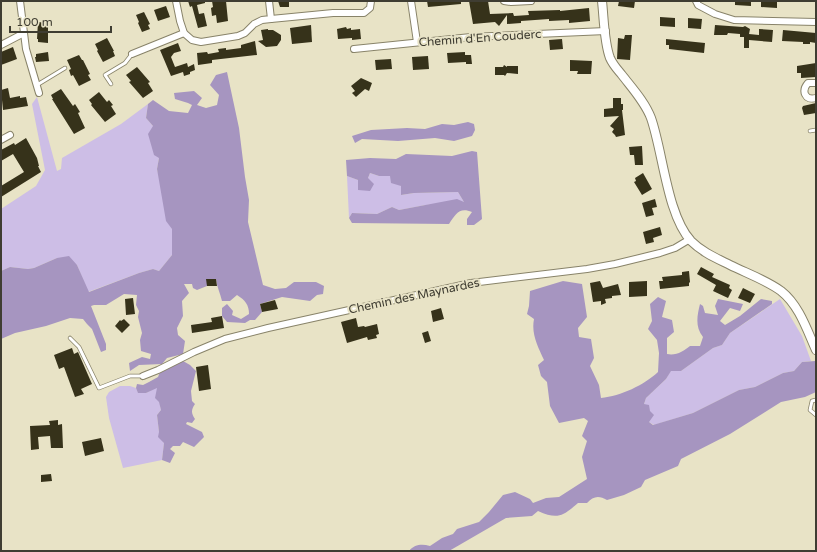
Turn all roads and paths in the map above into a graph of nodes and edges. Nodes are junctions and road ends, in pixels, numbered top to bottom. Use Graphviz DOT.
graph roads {
  1 [pos="20,1"];
  2 [pos="176,1"];
  3 [pos="269,1"];
  4 [pos="371,1"];
  5 [pos="411,1"];
  6 [pos="504,1"];
  7 [pos="531,1"];
  8 [pos="602,1"];
  9 [pos="696,1"];
  10 [pos="271,19"];
  11 [pos="816,22"];
  12 [pos="606,31"];
  13 [pos="24,33"];
  14 [pos="184,33"];
  15 [pos="417,42"];
  16 [pos="1,46"];
  17 [pos="354,49"];
  18 [pos="132,54"];
  19 [pos="65,68"];
  20 [pos="816,82"];
  21 [pos="111,84"];
  22 [pos="36,85"];
  23 [pos="40,93"];
  24 [pos="816,98"];
  25 [pos="816,130"];
  26 [pos="810,131"];
  27 [pos="10,135"];
  28 [pos="1,140"];
  29 [pos="690,239"];
  30 [pos="70,338"];
  31 [pos="816,350"];
  32 [pos="143,376"];
  33 [pos="816,400"];
  34 [pos="816,415"];
  1 -- 13 [label="street"];
  2 -- 14 [label="street"];
  3 -- 10 [label="street"];
  4 -- 10 [label="street"];
  5 -- 15 [label="street"];
  6 -- 7 [label="street"];
  8 -- 12 [label="street"];
  9 -- 11 [label="street"];
  10 -- 14 [label="street"];
  12 -- 15 [label="street, Chemin d'En Couderc"];
  12 -- 29 [label="street"];
  13 -- 16 [label="street"];
  13 -- 22 [label="street"];
  14 -- 18 [label="street"];
  15 -- 17 [label="street, Chemin d'En Couderc"];
  18 -- 21 [label="lane"];
  19 -- 22 [label="lane"];
  20 -- 24 [label="street"];
  22 -- 23 [label="street"];
  25 -- 26 [label="lane"];
  27 -- 28 [label="street"];
  29 -- 31 [label="street"];
  29 -- 32 [label="street, Chemin des Maynardes"];
  30 -- 32 [label="lane"];
  33 -- 34 [label="lane"];
}
